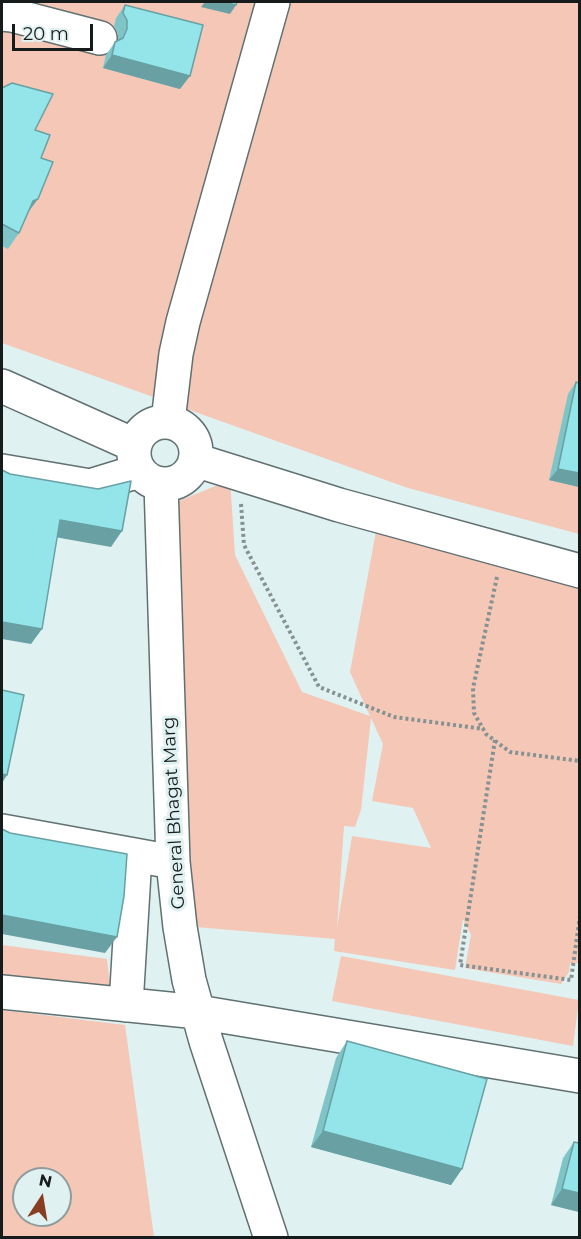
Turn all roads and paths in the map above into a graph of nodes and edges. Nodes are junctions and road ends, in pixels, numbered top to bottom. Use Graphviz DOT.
graph roads {
  1 [pos="273,2"];
  2 [pos="2,14"];
  3 [pos="100,38"];
  4 [pos="2,386"];
  5 [pos="168,421"];
  6 [pos="195,460"];
  7 [pos="145,467"];
  8 [pos="2,471"];
  9 [pos="238,474"];
  10 [pos="503,550"];
  11 [pos="579,571"];
  12 [pos="484,729"];
  13 [pos="495,740"];
  14 [pos="579,761"];
  15 [pos="2,831"];
  16 [pos="135,856"];
  17 [pos="173,862"];
  18 [pos="579,916"];
  19 [pos="2,992"];
  20 [pos="126,1005"];
  21 [pos="198,1012"];
  22 [pos="579,1076"];
  23 [pos="271,1238"];
  1 -- 5 [label="street"];
  2 -- 3 [label="street"];
  4 -- 7 [label="street"];
  5 -- 6 [label="street"];
  5 -- 7 [label="street"];
  6 -- 7 [label="street"];
  6 -- 9 [label="street"];
  7 -- 8 [label="street"];
  7 -- 17 [label="street, General Bhagat Marg"];
  9 -- 10 [label="street"];
  9 -- 12 [label="path"];
  10 -- 11 [label="street"];
  10 -- 12 [label="path"];
  12 -- 13 [label="path"];
  13 -- 14 [label="path"];
  13 -- 18 [label="path"];
  15 -- 16 [label="street"];
  16 -- 17 [label="street"];
  16 -- 20 [label="street"];
  17 -- 21 [label="street, General Bhagat Marg"];
  19 -- 20 [label="street"];
  20 -- 21 [label="street"];
  21 -- 22 [label="street"];
  21 -- 23 [label="street, General Bhagat Marg"];
}
